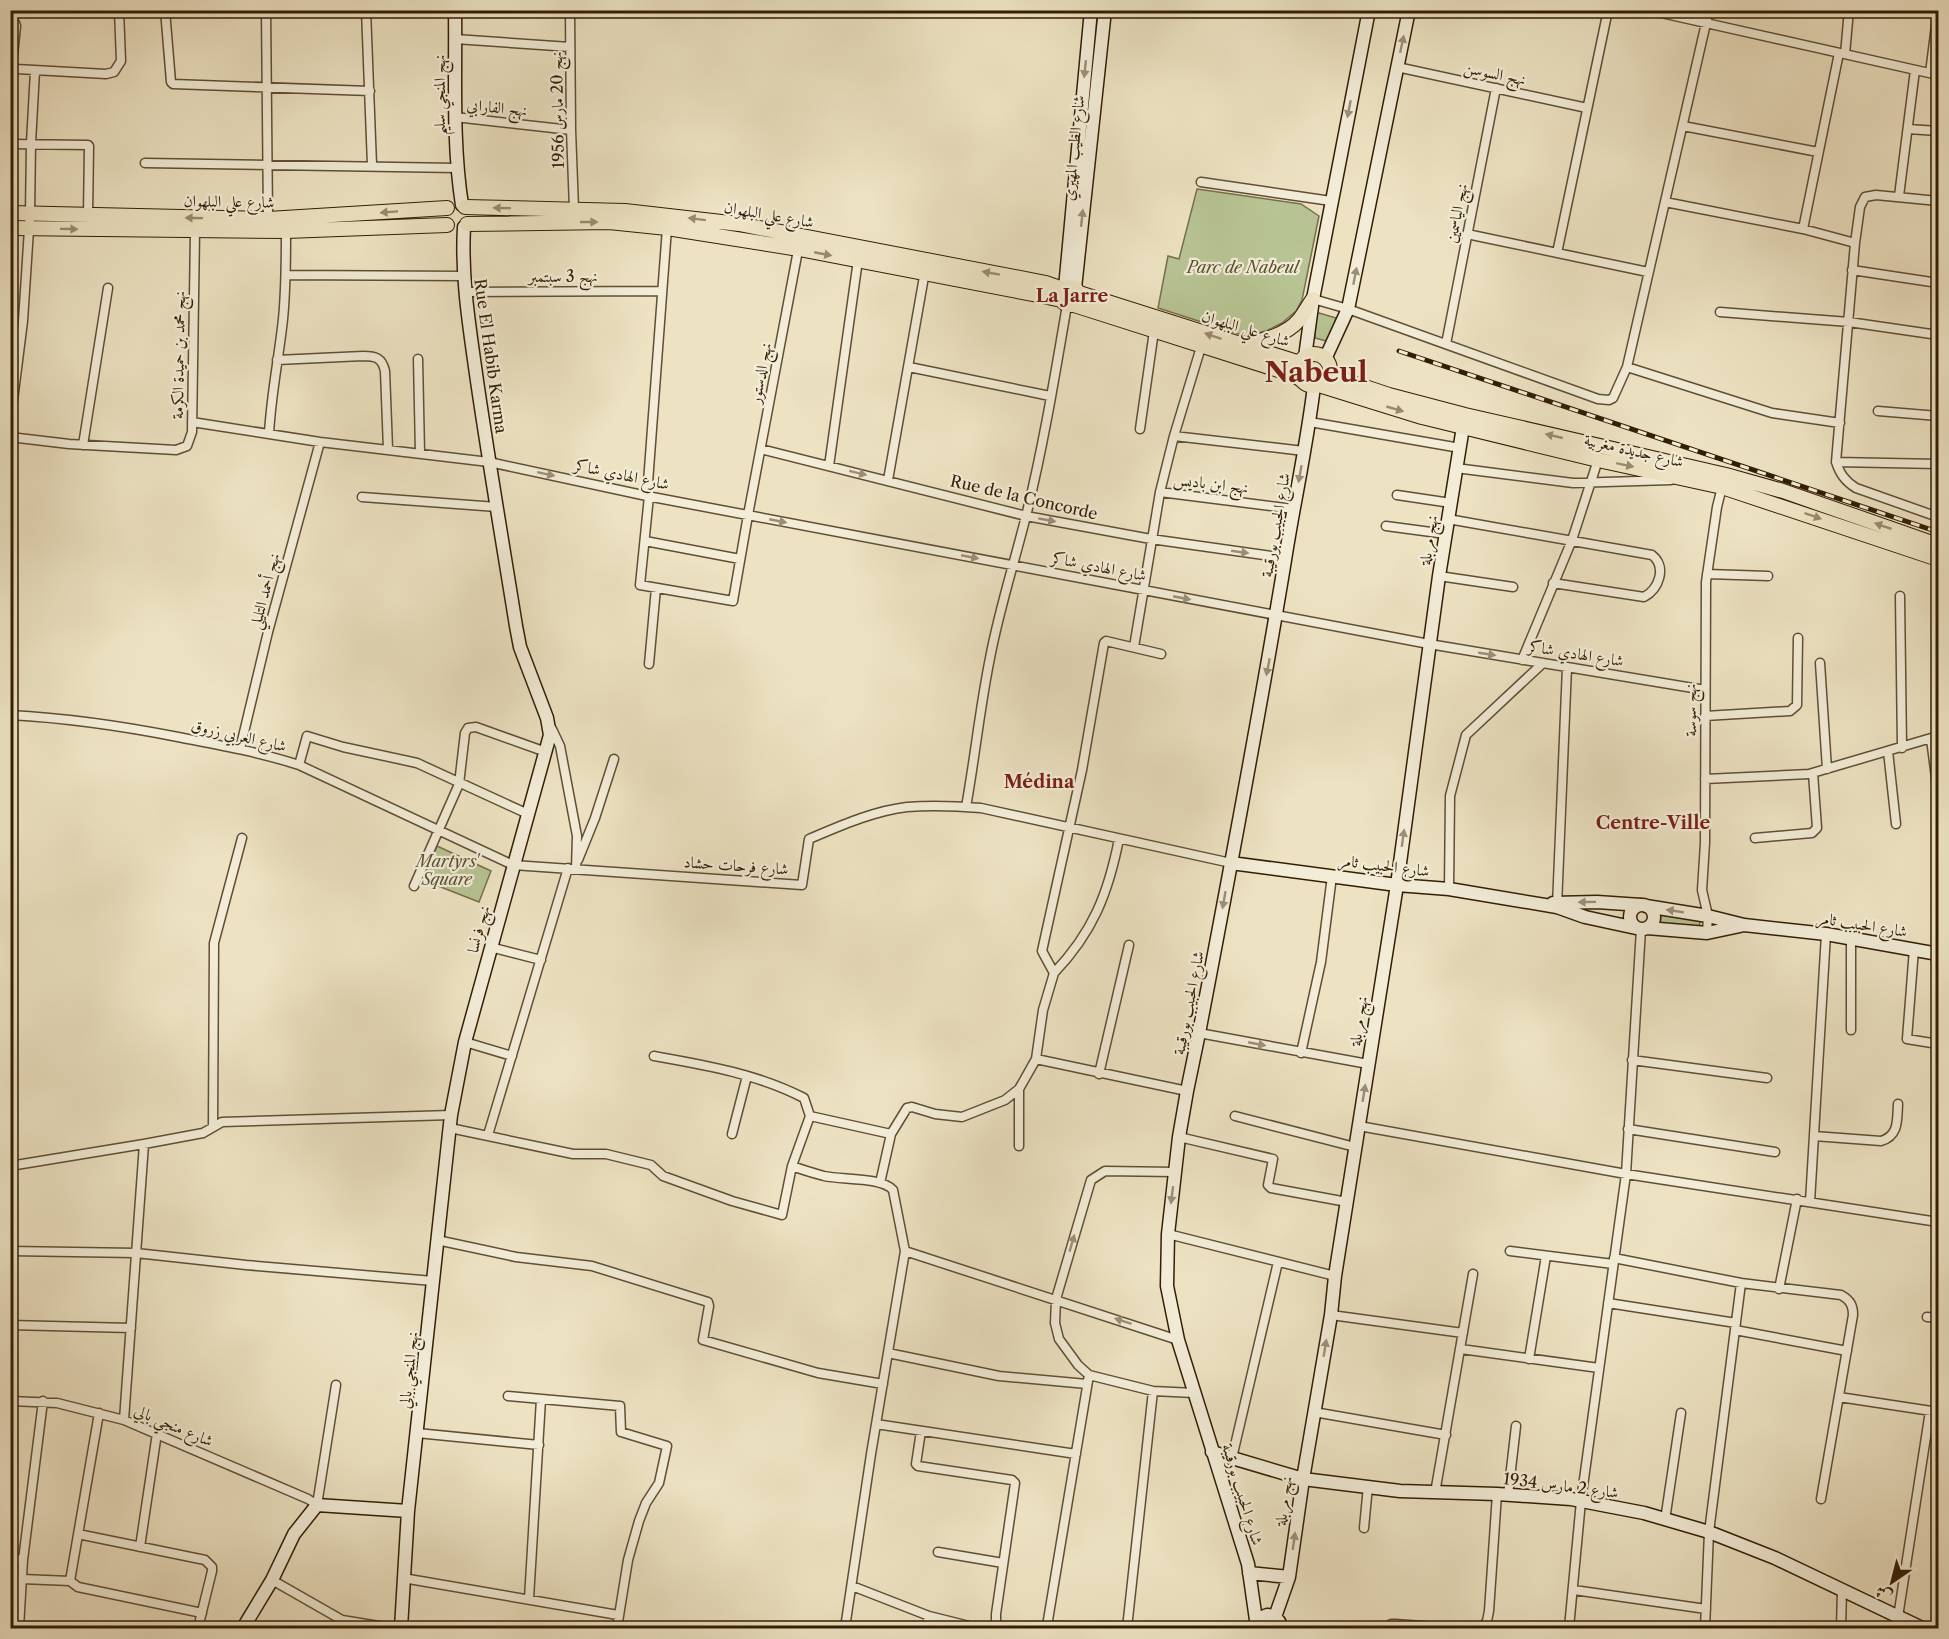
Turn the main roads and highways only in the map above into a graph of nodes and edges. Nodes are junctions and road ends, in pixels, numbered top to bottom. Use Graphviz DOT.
graph roads {
  1 [pos="457,206"];
  2 [pos="10,213"];
  3 [pos="458,226"];
  4 [pos="10,228"];
  5 [pos="800,243"];
  6 [pos="925,267"];
  7 [pos="1069,295"];
  8 [pos="1312,299"];
  9 [pos="1235,344"];
  10 [pos="1303,360"];
  11 [pos="1329,375"];
  12 [pos="1312,384"];
  13 [pos="1464,421"];
  14 [pos="1938,545"];
  15 [pos="1938,559"];
  1 -- 2 [label="main road, شارع علي البلهوان, one-way"];
  1 -- 3 [label="main road"];
  1 -- 3 [label="main road"];
  5 -- 1 [label="main road, شارع علي البلهوان, one-way"];
  4 -- 3 [label="main road, شارع علي البلهوان, one-way"];
  3 -- 5 [label="main road, شارع علي البلهوان, one-way"];
  5 -- 6 [label="main road, شارع علي البلهوان"];
  5 -- 6 [label="main road, شارع علي البلهوان, one-way"];
  6 -- 7 [label="main road, شارع علي البلهوان"];
  9 -- 7 [label="main road, شارع علي البلهوان, one-way"];
  7 -- 12 [label="main road, شارع علي البلهوان"];
  8 -- 9 [label="main road"];
  9 -- 10 [label="main road, شارع علي البلهوان"];
  10 -- 11 [label="main road"];
  10 -- 12 [label="main road"];
  11 -- 12 [label="main road"];
  11 -- 13 [label="main road, شارع جديدة مغربية"];
  12 -- 13 [label="main road, شارع جديدة مغربية, one-way"];
  14 -- 13 [label="main road, شارع جديدة مغربية, one-way"];
  13 -- 15 [label="main road, شارع جديدة مغربية, one-way"];
}
